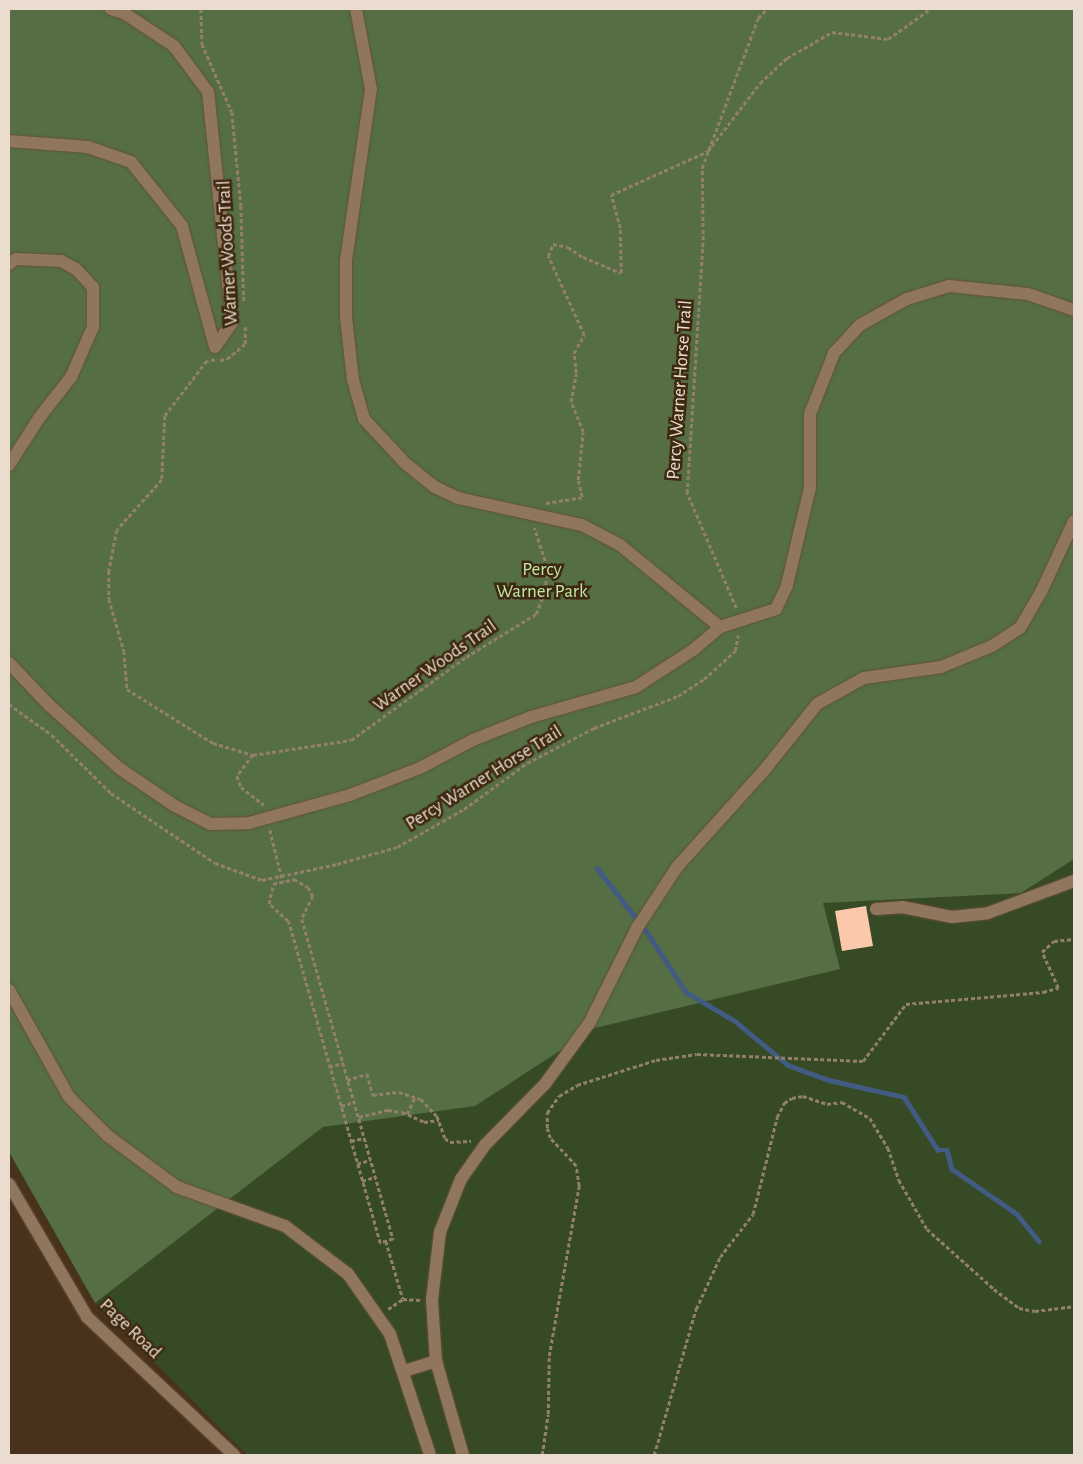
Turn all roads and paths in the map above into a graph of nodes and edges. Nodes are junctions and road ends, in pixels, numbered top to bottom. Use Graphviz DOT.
graph roads {
  1 [pos="111,9"];
  2 [pos="201,9"];
  3 [pos="356,9"];
  4 [pos="766,9"];
  5 [pos="930,9"];
  6 [pos="9,141"];
  7 [pos="708,151"];
  8 [pos="9,264"];
  9 [pos="1074,310"];
  10 [pos="245,311"];
  11 [pos="245,319"];
  12 [pos="9,465"];
  13 [pos="534,515"];
  14 [pos="1074,521"];
  15 [pos="740,620"];
  16 [pos="720,626"];
  17 [pos="9,662"];
  18 [pos="9,704"];
  19 [pos="252,755"];
  20 [pos="267,819"];
  21 [pos="281,876"];
  22 [pos="1074,881"];
  23 [pos="283,882"];
  24 [pos="876,909"];
  25 [pos="1074,939"];
  26 [pos="9,990"];
  27 [pos="342,1063"];
  28 [pos="329,1067"];
  29 [pos="347,1080"];
  30 [pos="415,1096"];
  31 [pos="354,1102"];
  32 [pos="340,1106"];
  33 [pos="407,1114"];
  34 [pos="358,1118"];
  35 [pos="439,1120"];
  36 [pos="364,1138"];
  37 [pos="493,1138"];
  38 [pos="350,1141"];
  39 [pos="370,1160"];
  40 [pos="357,1164"];
  41 [pos="375,1177"];
  42 [pos="362,1181"];
  43 [pos="9,1184"];
  44 [pos="386,1241"];
  45 [pos="403,1299"];
  46 [pos="432,1300"];
  47 [pos="1074,1306"];
  48 [pos="378,1315"];
  49 [pos="436,1361"];
  50 [pos="404,1371"];
  51 [pos="234,1455"];
  52 [pos="430,1455"];
  53 [pos="463,1455"];
  54 [pos="542,1455"];
  55 [pos="654,1455"];
  1 -- 6 [label="street"];
  2 -- 10 [label="path, Warner Woods Trail"];
  3 -- 13 [label="street"];
  4 -- 7 [label="path, Percy Warner Horse Trail"];
  5 -- 7 [label="path"];
  7 -- 13 [label="path"];
  7 -- 15 [label="path, Percy Warner Horse Trail"];
  8 -- 12 [label="street"];
  9 -- 15 [label="street"];
  11 -- 19 [label="path, Warner Woods Trail"];
  13 -- 16 [label="street"];
  13 -- 19 [label="path, Warner Woods Trail"];
  14 -- 37 [label="street"];
  15 -- 16 [label="street"];
  15 -- 21 [label="path, Percy Warner Horse Trail"];
  16 -- 20 [label="street"];
  17 -- 20 [label="street"];
  18 -- 21 [label="path, Percy Warner Horse Trail"];
  19 -- 20 [label="path"];
  20 -- 21 [label="path"];
  21 -- 23 [label="path"];
  22 -- 24 [label="street"];
  23 -- 27 [label="path"];
  23 -- 28 [label="path"];
  25 -- 54 [label="path"];
  26 -- 48 [label="street"];
  27 -- 28 [label="path"];
  27 -- 29 [label="path"];
  28 -- 32 [label="path"];
  29 -- 30 [label="path"];
  29 -- 31 [label="path"];
  30 -- 33 [label="path"];
  30 -- 35 [label="path"];
  31 -- 32 [label="path"];
  31 -- 34 [label="path"];
  32 -- 38 [label="path"];
  33 -- 34 [label="path"];
  33 -- 35 [label="path"];
  34 -- 36 [label="path"];
  35 -- 37 [label="path"];
  36 -- 38 [label="path"];
  36 -- 39 [label="path"];
  37 -- 46 [label="street"];
  38 -- 40 [label="path"];
  39 -- 40 [label="path"];
  39 -- 41 [label="path"];
  40 -- 42 [label="path"];
  41 -- 42 [label="path"];
  41 -- 44 [label="path"];
  42 -- 44 [label="path"];
  43 -- 51 [label="street, Page Road"];
  44 -- 45 [label="path"];
  45 -- 46 [label="path"];
  45 -- 48 [label="path"];
  46 -- 49 [label="street"];
  47 -- 55 [label="path"];
  48 -- 50 [label="street"];
  49 -- 50 [label="street"];
  49 -- 53 [label="street"];
  50 -- 52 [label="street"];
}
